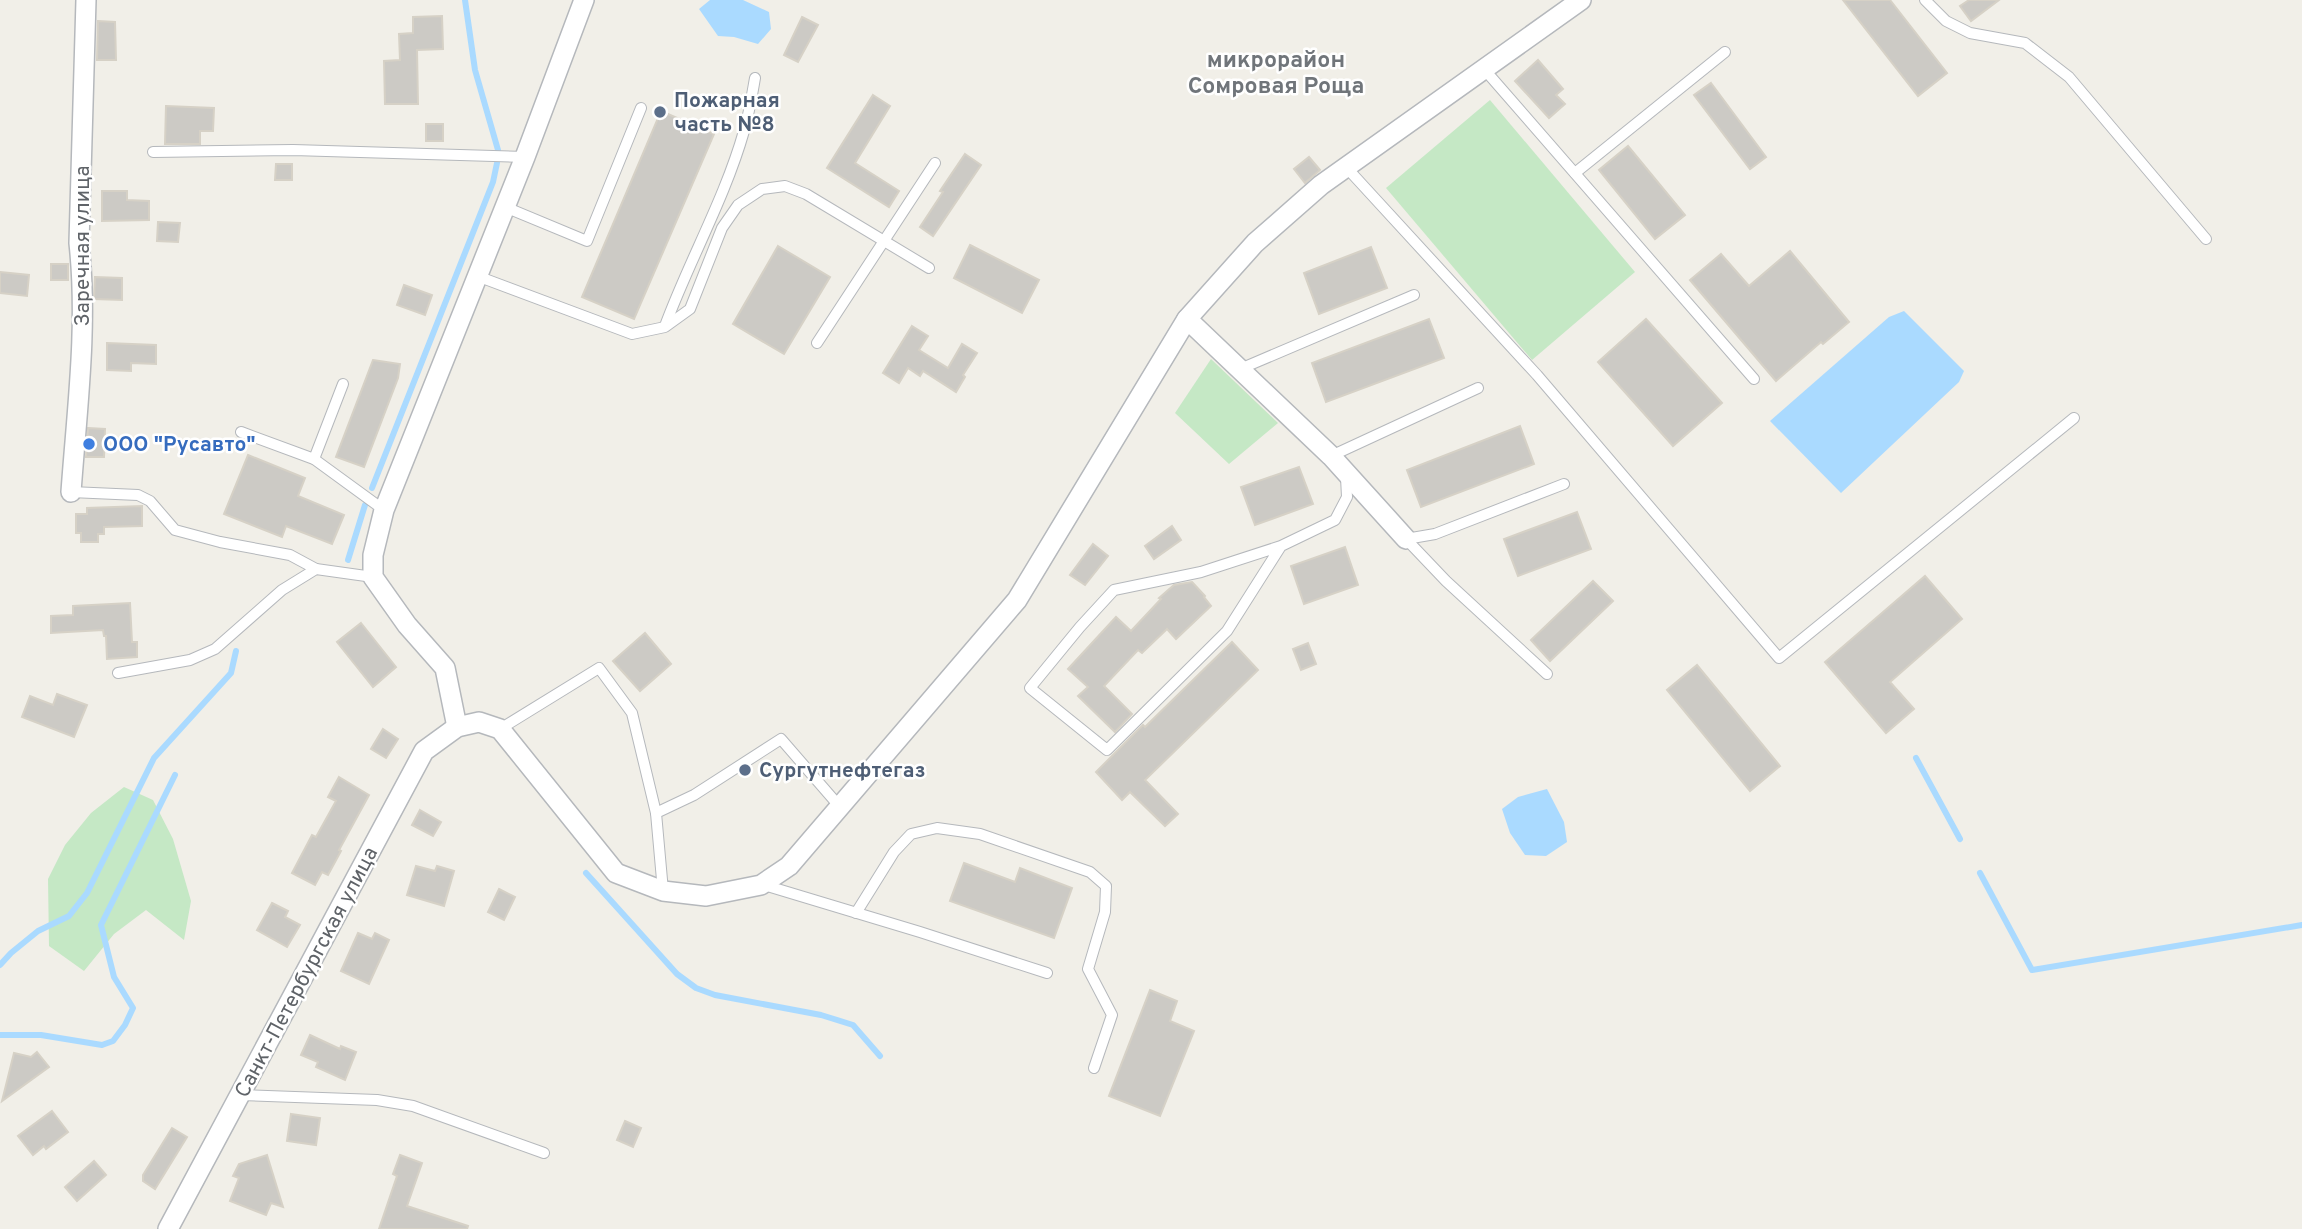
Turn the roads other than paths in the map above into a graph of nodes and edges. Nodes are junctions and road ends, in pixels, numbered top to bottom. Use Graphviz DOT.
graph roads {
  1 [pos="86,0"];
  2 [pos="584,0"];
  3 [pos="1581,0"];
  4 [pos="1925,0"];
  5 [pos="1725,52"];
  6 [pos="1484,69"];
  7 [pos="755,78"];
  8 [pos="641,108"];
  9 [pos="153,152"];
  10 [pos="525,157"];
  11 [pos="935,163"];
  12 [pos="1346,166"];
  13 [pos="1575,173"];
  14 [pos="505,207"];
  15 [pos="2206,239"];
  16 [pos="884,241"];
  17 [pos="929,268"];
  18 [pos="477,275"];
  19 [pos="1414,295"];
  20 [pos="1187,319"];
  21 [pos="665,327"];
  22 [pos="817,343"];
  23 [pos="1240,369"];
  24 [pos="1754,379"];
  25 [pos="343,384"];
  26 [pos="1478,388"];
  27 [pos="2074,418"];
  28 [pos="241,432"];
  29 [pos="1331,456"];
  30 [pos="314,459"];
  31 [pos="1346,473"];
  32 [pos="1564,484"];
  33 [pos="71,492"];
  34 [pos="384,510"];
  35 [pos="1406,539"];
  36 [pos="1281,545"];
  37 [pos="316,569"];
  38 [pos="373,577"];
  39 [pos="118,673"];
  40 [pos="1547,674"];
  41 [pos="457,727"];
  42 [pos="500,729"];
  43 [pos="840,807"];
  44 [pos="656,813"];
  45 [pos="761,884"];
  46 [pos="663,891"];
  47 [pos="856,913"];
  48 [pos="1047,973"];
  49 [pos="1094,1068"];
  50 [pos="240,1095"];
  51 [pos="544,1153"];
  52 [pos="168,1229"];
  1 -- 33 [label="street, Заречная улица"];
  2 -- 10 [label="street"];
  3 -- 6 [label="street"];
  4 -- 15 [label="lane"];
  5 -- 13 [label="lane"];
  6 -- 12 [label="street"];
  6 -- 13 [label="lane"];
  7 -- 21 [label="lane"];
  8 -- 14 [label="lane"];
  9 -- 10 [label="lane"];
  10 -- 14 [label="street"];
  11 -- 16 [label="lane"];
  12 -- 20 [label="street"];
  12 -- 27 [label="lane"];
  13 -- 24 [label="lane"];
  14 -- 18 [label="street"];
  16 -- 17 [label="lane"];
  16 -- 21 [label="lane"];
  16 -- 22 [label="lane"];
  18 -- 21 [label="lane"];
  18 -- 34 [label="street"];
  19 -- 23 [label="lane"];
  20 -- 23 [label="street"];
  20 -- 43 [label="street"];
  23 -- 29 [label="street"];
  25 -- 30 [label="lane"];
  26 -- 29 [label="lane"];
  28 -- 30 [label="lane"];
  29 -- 31 [label="street"];
  30 -- 34 [label="lane"];
  31 -- 35 [label="street"];
  31 -- 36 [label="lane"];
  32 -- 35 [label="lane"];
  33 -- 37 [label="lane"];
  34 -- 38 [label="street"];
  35 -- 40 [label="lane"];
  36 -- 36 [label="lane"];
  37 -- 38 [label="lane"];
  37 -- 39 [label="lane"];
  38 -- 41 [label="street"];
  41 -- 42 [label="street"];
  41 -- 50 [label="street, Санкт-Петербургская улица"];
  42 -- 44 [label="lane"];
  42 -- 46 [label="street"];
  43 -- 44 [label="lane"];
  43 -- 45 [label="street"];
  44 -- 46 [label="lane"];
  45 -- 46 [label="street"];
  45 -- 47 [label="lane"];
  47 -- 48 [label="lane"];
  47 -- 49 [label="lane"];
  50 -- 51 [label="lane"];
  50 -- 52 [label="street, Санкт-Петербургская улица"];
}
